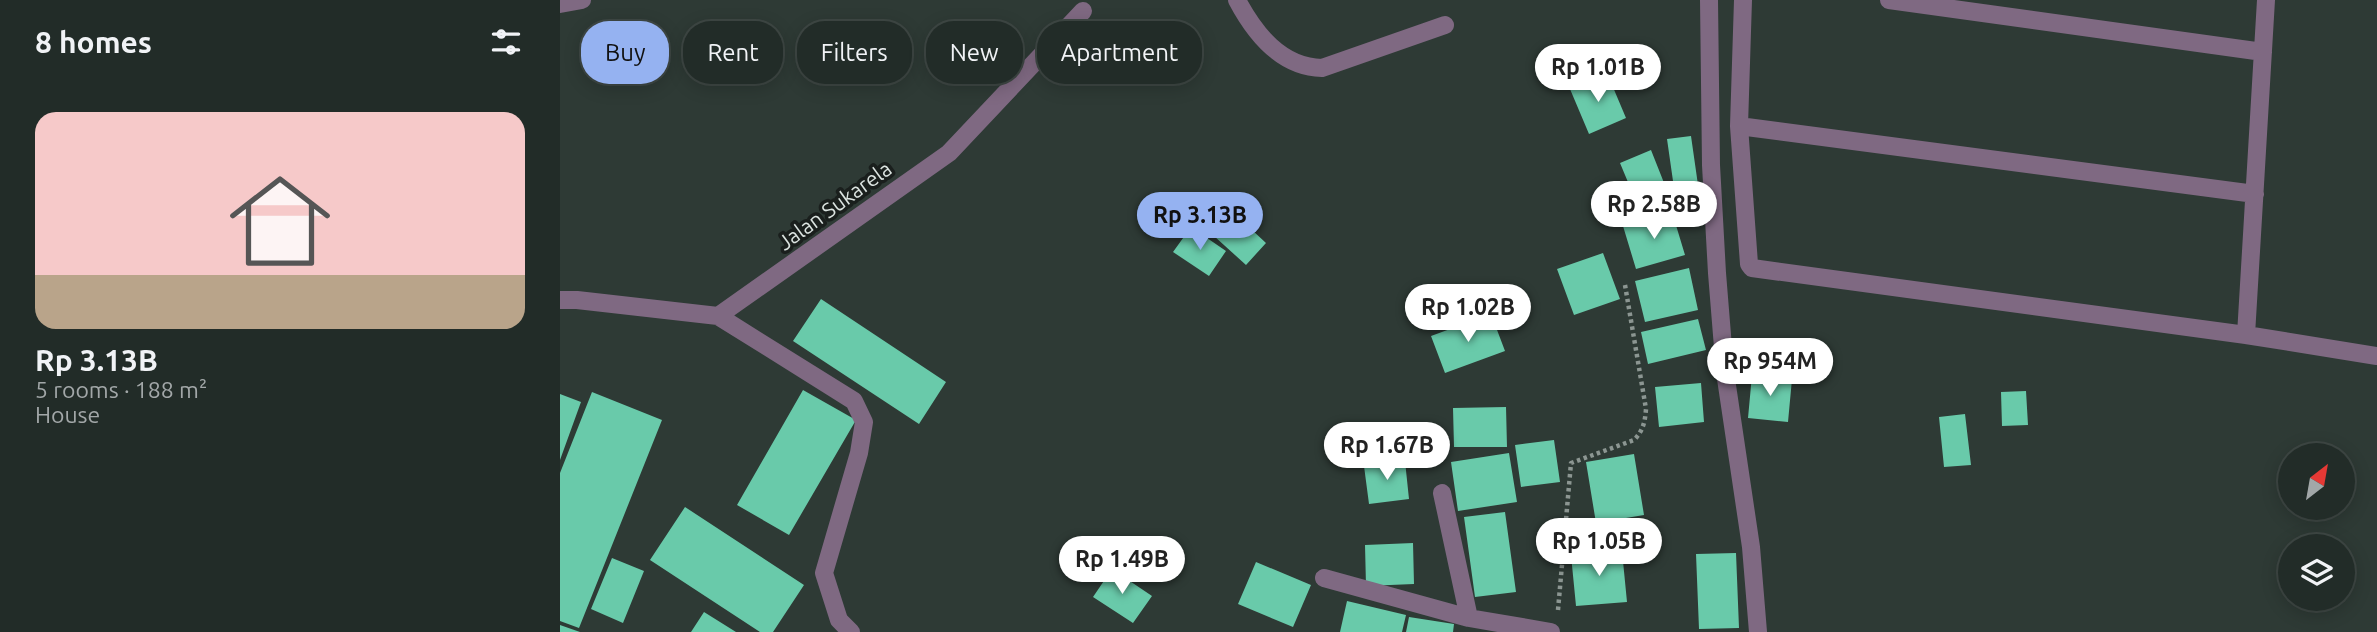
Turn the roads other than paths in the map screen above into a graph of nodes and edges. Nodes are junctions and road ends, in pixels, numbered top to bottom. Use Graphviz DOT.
graph roads {
  1 [pos="582,0"];
  2 [pos="1237,0"];
  3 [pos="1709,0"];
  4 [pos="1743,0"];
  5 [pos="1889,0"];
  6 [pos="2266,0"];
  7 [pos="560,4"];
  8 [pos="1083,11"];
  9 [pos="1446,24"];
  10 [pos="2263,51"];
  11 [pos="1739,126"];
  12 [pos="2255,194"];
  13 [pos="568,300"];
  14 [pos="560,311"];
  15 [pos="718,316"];
  16 [pos="2246,335"];
  17 [pos="2377,356"];
  18 [pos="1442,493"];
  19 [pos="1324,578"];
  20 [pos="1469,618"];
  21 [pos="1554,625"];
  22 [pos="1508,628"];
  23 [pos="852,632"];
  24 [pos="1758,632"];
  1 -- 7 [label="street"];
  2 -- 9 [label="street"];
  3 -- 24 [label="street"];
  4 -- 11 [label="street"];
  5 -- 10 [label="street"];
  6 -- 10 [label="street"];
  8 -- 15 [label="street, Jalan Sukarela"];
  10 -- 12 [label="street"];
  11 -- 12 [label="street"];
  11 -- 16 [label="street"];
  12 -- 16 [label="street"];
  13 -- 14 [label="street"];
  13 -- 15 [label="street"];
  15 -- 23 [label="street"];
  16 -- 17 [label="street"];
  18 -- 20 [label="street"];
  19 -- 20 [label="street"];
  20 -- 22 [label="street"];
  21 -- 22 [label="street"];
}
